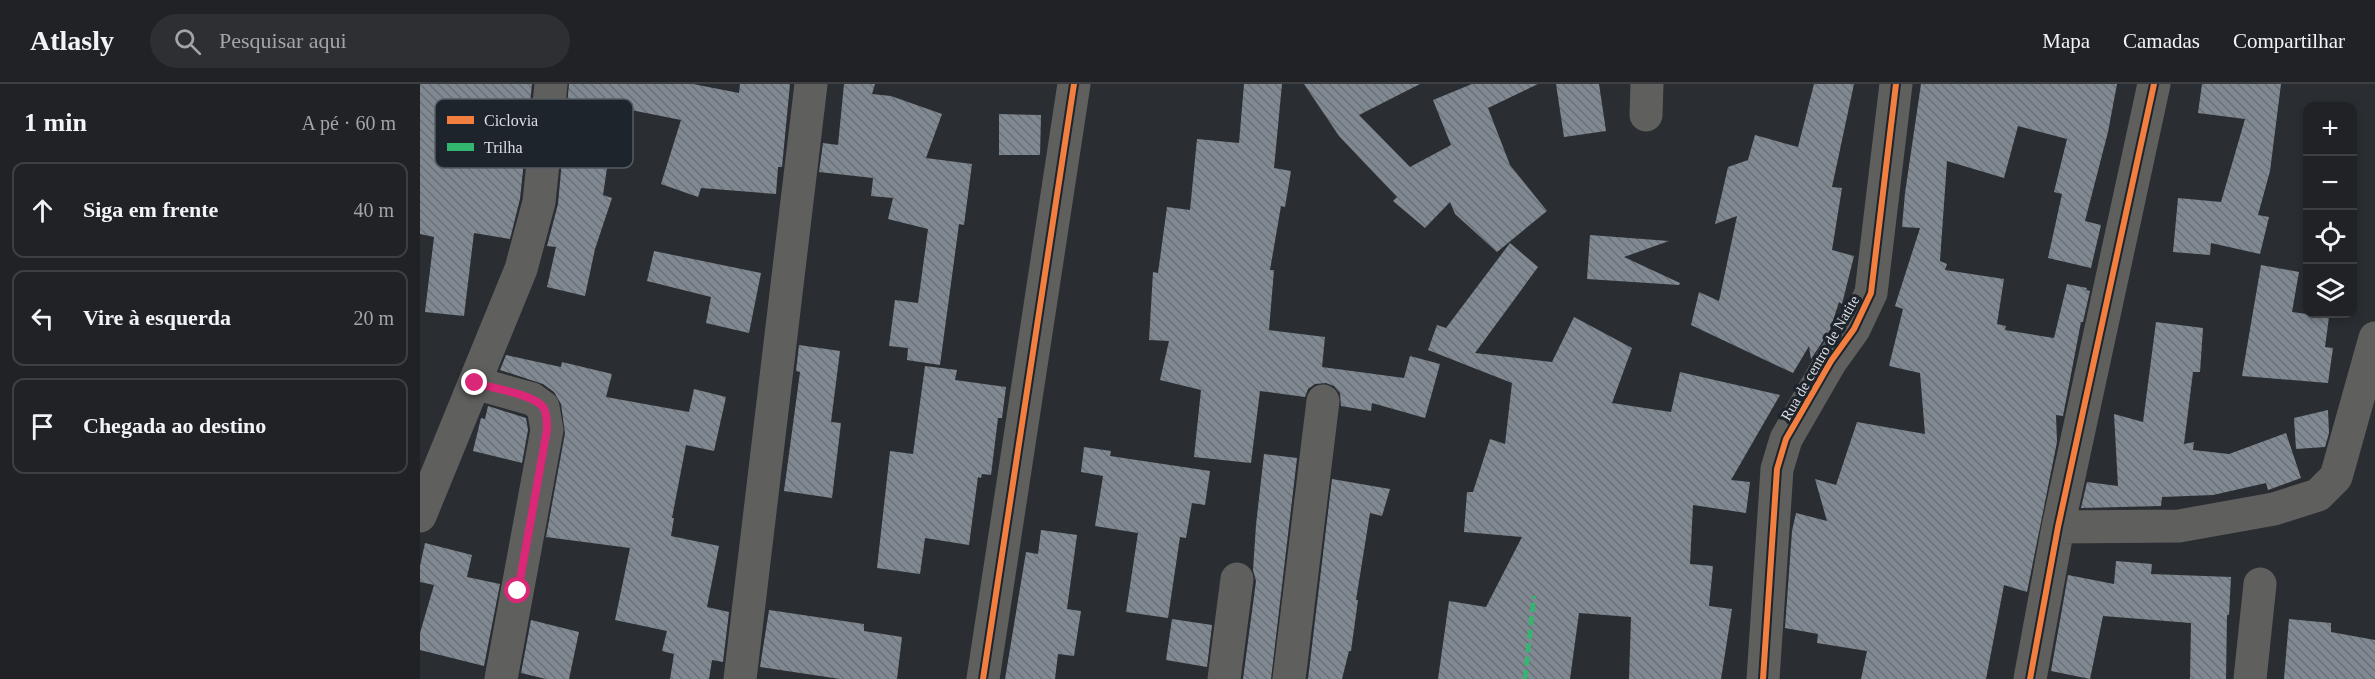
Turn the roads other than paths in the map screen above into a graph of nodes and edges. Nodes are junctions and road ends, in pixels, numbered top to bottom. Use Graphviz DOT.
graph roads {
  1 [pos="551,84"];
  2 [pos="812,84"];
  3 [pos="1074,84"];
  4 [pos="1896,84"];
  5 [pos="2154,84"];
  6 [pos="549,99"];
  7 [pos="542,168"];
  8 [pos="2375,338"];
  9 [pos="475,383"];
  10 [pos="1323,401"];
  11 [pos="420,516"];
  12 [pos="2058,527"];
  13 [pos="1237,579"];
  14 [pos="2260,584"];
  15 [pos="501,679"];
  16 [pos="740,679"];
  17 [pos="983,679"];
  18 [pos="1224,679"];
  19 [pos="1289,679"];
  20 [pos="1763,679"];
  21 [pos="2030,679"];
  22 [pos="2250,679"];
  1 -- 6 [label="street"];
  2 -- 16 [label="street"];
  3 -- 17 [label="street"];
  4 -- 20 [label="street, Rua de centro de Natite"];
  5 -- 12 [label="street"];
  7 -- 9 [label="street"];
  8 -- 12 [label="street"];
  9 -- 11 [label="street"];
  9 -- 15 [label="street"];
  10 -- 19 [label="street"];
  12 -- 21 [label="street"];
  13 -- 18 [label="street"];
  14 -- 22 [label="street"];
}
